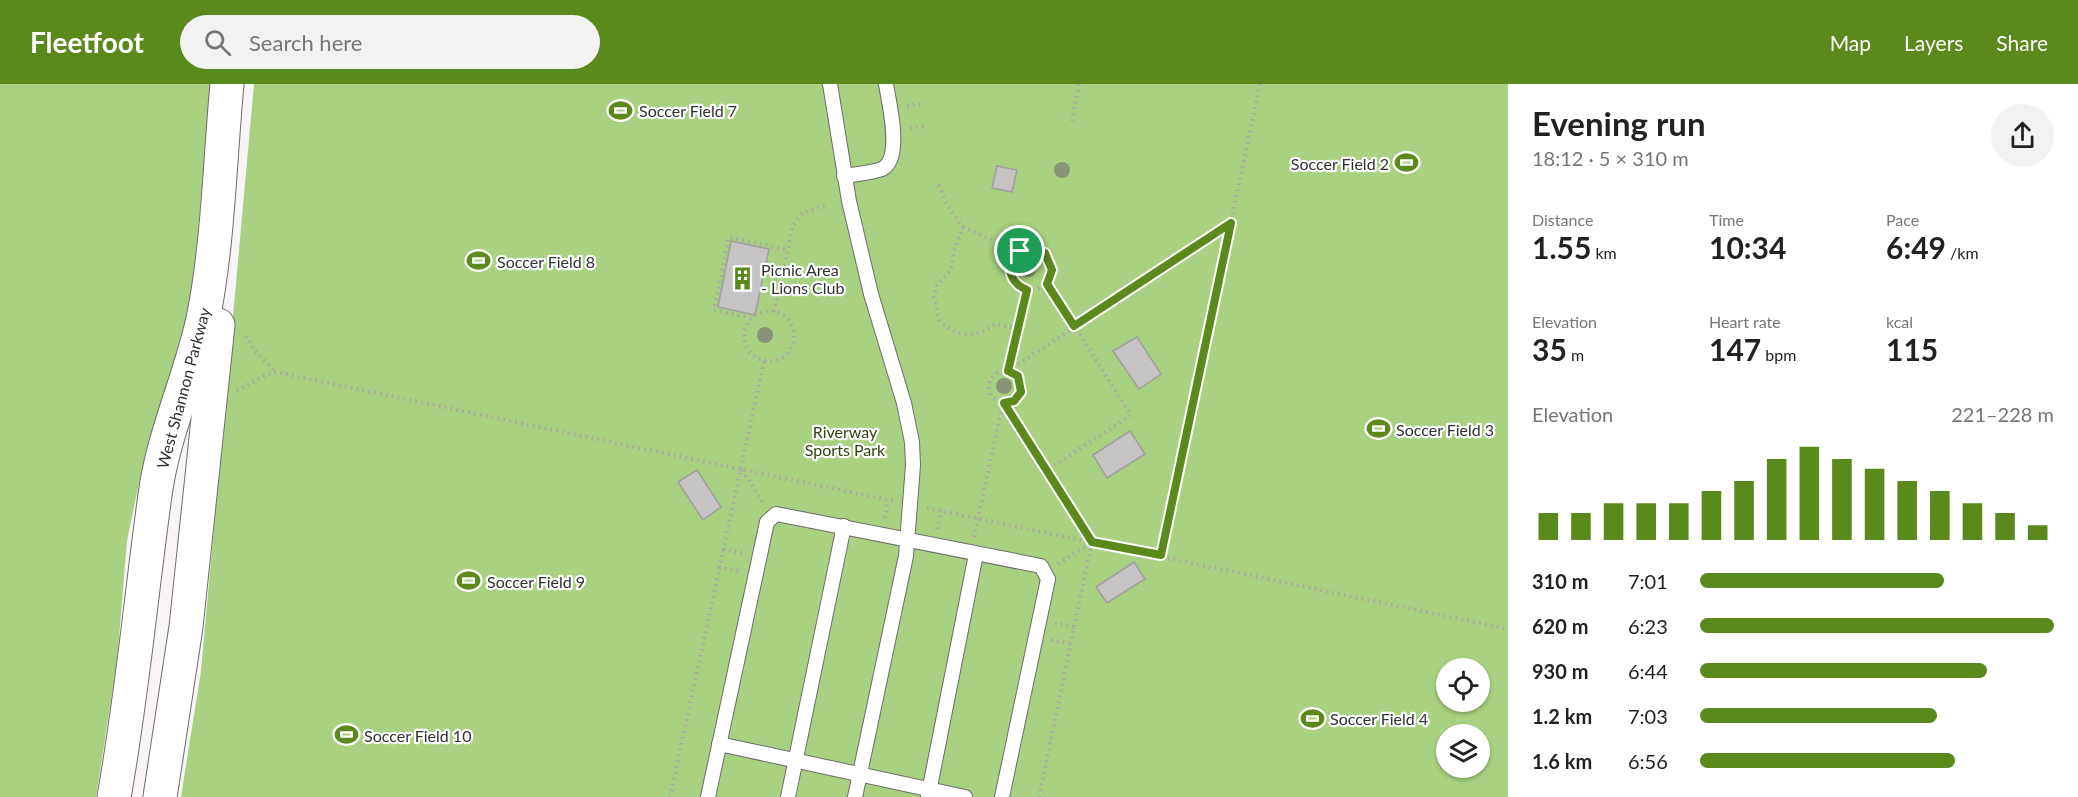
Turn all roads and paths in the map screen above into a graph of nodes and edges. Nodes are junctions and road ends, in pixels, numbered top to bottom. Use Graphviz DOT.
graph roads {
  1 [pos="227,84"];
  2 [pos="241,84"];
  3 [pos="830,84"];
  4 [pos="886,84"];
  5 [pos="1079,84"];
  6 [pos="1258,84"];
  7 [pos="1072,121"];
  8 [pos="844,176"];
  9 [pos="939,185"];
  10 [pos="825,205"];
  11 [pos="1231,223"];
  12 [pos="963,227"];
  13 [pos="787,250"];
  14 [pos="1020,251"];
  15 [pos="1047,284"];
  16 [pos="1027,290"];
  17 [pos="774,312"];
  18 [pos="751,318"];
  19 [pos="1074,326"];
  20 [pos="242,329"];
  21 [pos="1018,329"];
  22 [pos="764,361"];
  23 [pos="1008,371"];
  24 [pos="276,372"];
  25 [pos="236,392"];
  26 [pos="1004,403"];
  27 [pos="742,470"];
  28 [pos="1047,470"];
  29 [pos="888,500"];
  30 [pos="899,503"];
  31 [pos="925,507"];
  32 [pos="940,510"];
  33 [pos="773,517"];
  34 [pos="978,517"];
  35 [pos="885,519"];
  36 [pos="844,526"];
  37 [pos="938,530"];
  38 [pos="908,539"];
  39 [pos="1092,542"];
  40 [pos="976,554"];
  41 [pos="1161,555"];
  42 [pos="1044,572"];
  43 [pos="1508,629"];
  44 [pos="719,744"];
  45 [pos="795,760"];
  46 [pos="860,774"];
  47 [pos="928,793"];
  48 [pos="114,797"];
  49 [pos="160,797"];
  50 [pos="670,797"];
  51 [pos="708,797"];
  52 [pos="788,797"];
  53 [pos="855,797"];
  54 [pos="965,797"];
  55 [pos="1002,797"];
  56 [pos="1039,797"];
  1 -- 48 [label="street, West Shannon Parkway"];
  2 -- 49 [label="street, West Shannon Parkway"];
  3 -- 8 [label="lane"];
  4 -- 8 [label="lane"];
  5 -- 7 [label="path"];
  6 -- 11 [label="path"];
  8 -- 38 [label="lane"];
  9 -- 12 [label="path"];
  10 -- 13 [label="path"];
  11 -- 19 [label="path"];
  11 -- 41 [label="path"];
  12 -- 14 [label="path"];
  12 -- 21 [label="path"];
  13 -- 17 [label="path"];
  13 -- 18 [label="path"];
  14 -- 15 [label="path"];
  14 -- 16 [label="path"];
  15 -- 16 [label="path"];
  15 -- 19 [label="path"];
  16 -- 21 [label="path"];
  17 -- 18 [label="path"];
  17 -- 22 [label="path"];
  18 -- 22 [label="path"];
  19 -- 23 [label="path"];
  19 -- 28 [label="path"];
  20 -- 24 [label="path"];
  21 -- 23 [label="path"];
  22 -- 27 [label="path"];
  23 -- 26 [label="path"];
  23 -- 26 [label="path"];
  24 -- 25 [label="path"];
  24 -- 27 [label="path"];
  26 -- 28 [label="path"];
  26 -- 34 [label="path"];
  27 -- 29 [label="path"];
  27 -- 33 [label="path"];
  27 -- 50 [label="path"];
  28 -- 39 [label="path"];
  29 -- 30 [label="path"];
  29 -- 35 [label="path"];
  31 -- 32 [label="path"];
  32 -- 34 [label="path"];
  32 -- 37 [label="path"];
  33 -- 36 [label="lane"];
  33 -- 44 [label="lane"];
  34 -- 39 [label="path"];
  36 -- 38 [label="lane"];
  36 -- 45 [label="lane"];
  38 -- 40 [label="lane"];
  38 -- 46 [label="lane"];
  39 -- 41 [label="path"];
  39 -- 42 [label="path"];
  39 -- 56 [label="path"];
  40 -- 42 [label="lane"];
  40 -- 47 [label="lane"];
  41 -- 43 [label="path"];
  42 -- 55 [label="lane"];
  44 -- 45 [label="lane"];
  44 -- 51 [label="lane"];
  45 -- 46 [label="lane"];
  45 -- 52 [label="lane"];
  46 -- 47 [label="lane"];
  46 -- 53 [label="lane"];
  47 -- 54 [label="lane"];
}
